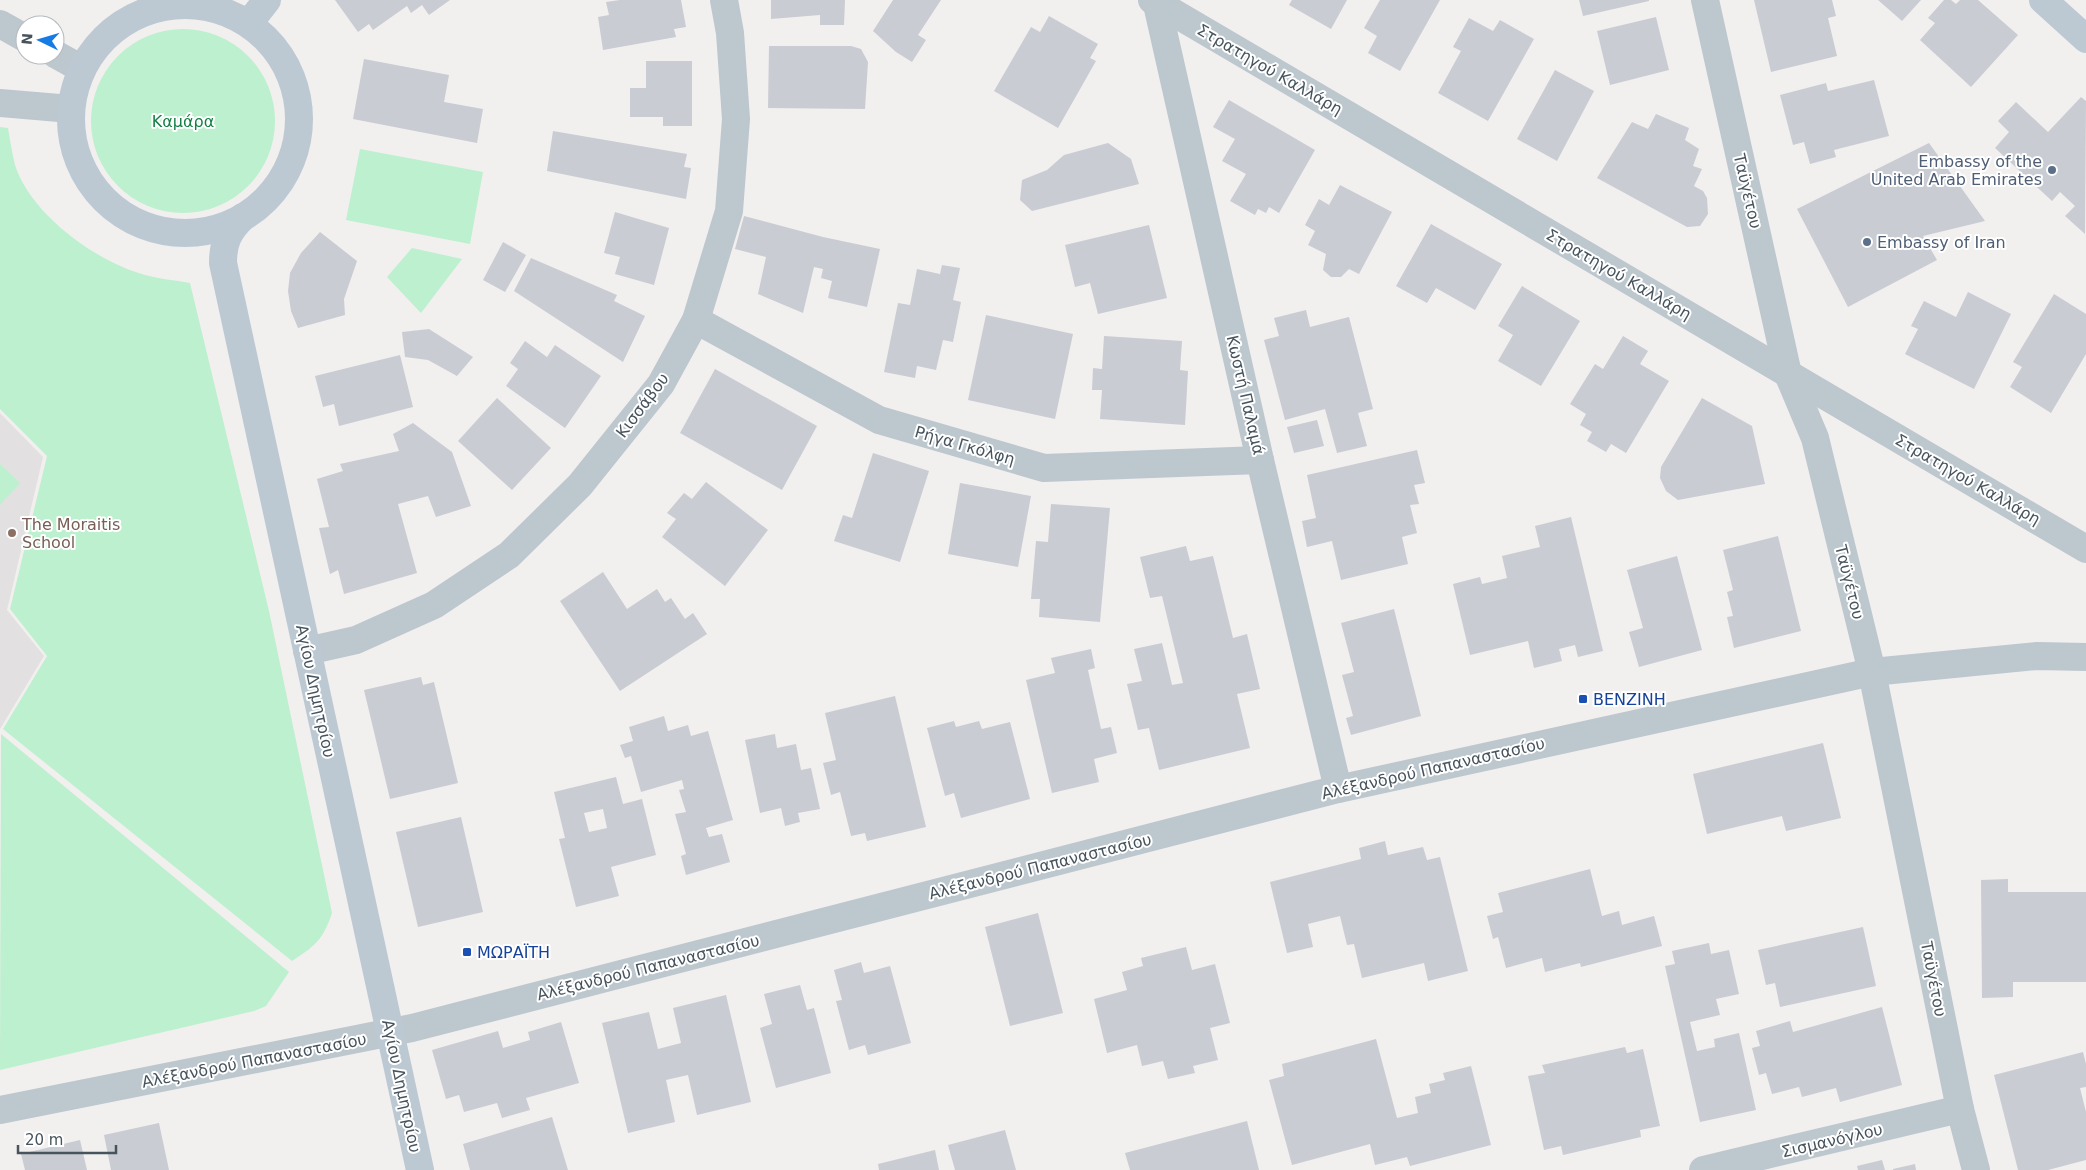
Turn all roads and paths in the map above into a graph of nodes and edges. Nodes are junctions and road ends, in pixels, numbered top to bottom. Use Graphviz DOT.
graph roads {
  1 [pos="266,0"];
  2 [pos="724,0"];
  3 [pos="1705,0"];
  4 [pos="2043,0"];
  5 [pos="1155,1"];
  6 [pos="146,5"];
  7 [pos="249,23"];
  8 [pos="0,24"];
  9 [pos="15,32"];
  10 [pos="2086,39"];
  11 [pos="65,60"];
  12 [pos="82,69"];
  13 [pos="0,103"];
  14 [pos="71,109"];
  15 [pos="243,217"];
  16 [pos="696,320"];
  17 [pos="1788,374"];
  18 [pos="1260,460"];
  19 [pos="2086,549"];
  20 [pos="307,651"];
  21 [pos="2086,657"];
  22 [pos="1872,672"];
  23 [pos="1338,789"];
  24 [pos="390,1032"];
  25 [pos="1960,1109"];
  26 [pos="0,1110"];
  27 [pos="420,1170"];
  28 [pos="1703,1170"];
  29 [pos="1976,1170"];
  1 -- 7 [label="street"];
  2 -- 16 [label="street, Κισσάβου"];
  3 -- 17 [label="street, Ταϋγέτου"];
  4 -- 10 [label="street"];
  5 -- 17 [label="street, Στρατηγού Καλλάρη"];
  5 -- 18 [label="street, Κωστή Παλαμά"];
  6 -- 7 [label="street"];
  6 -- 12 [label="street"];
  7 -- 15 [label="street"];
  8 -- 9 [label="street"];
  11 -- 12 [label="street"];
  12 -- 14 [label="street"];
  13 -- 14 [label="street"];
  14 -- 15 [label="street"];
  15 -- 20 [label="street, Αγίου Δημητρίου"];
  16 -- 18 [label="street, Ρήγα Γκόλφη"];
  16 -- 20 [label="street, Κισσάβου"];
  17 -- 19 [label="street, Στρατηγού Καλλάρη"];
  17 -- 22 [label="street, Ταϋγέτου"];
  18 -- 23 [label="street, Κωστή Παλαμά"];
  20 -- 24 [label="street, Αγίου Δημητρίου"];
  21 -- 22 [label="street, Αλέξανδρού Παπαναστασίου"];
  22 -- 23 [label="street, Αλέξανδρού Παπαναστασίου"];
  22 -- 25 [label="street, Ταϋγέτου"];
  23 -- 24 [label="street, Αλέξανδρού Παπαναστασίου"];
  24 -- 26 [label="street, Αλέξανδρού Παπαναστασίου"];
  24 -- 27 [label="street, Αγίου Δημητρίου"];
  25 -- 28 [label="street, Σισμανόγλου"];
  25 -- 29 [label="street, Ταϋγέτου"];
}
